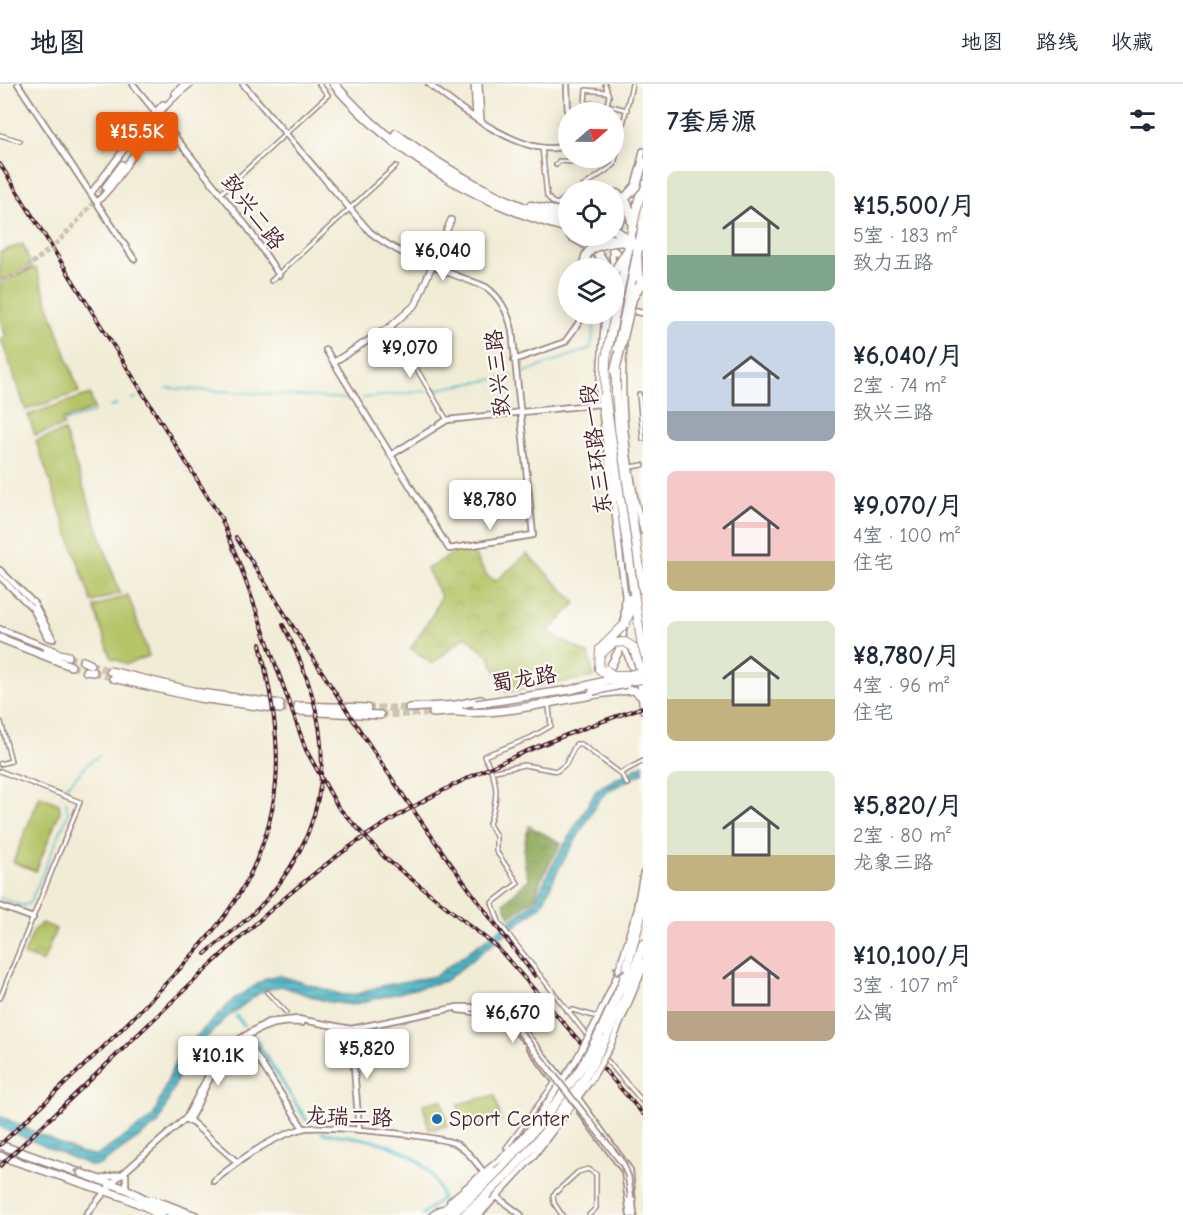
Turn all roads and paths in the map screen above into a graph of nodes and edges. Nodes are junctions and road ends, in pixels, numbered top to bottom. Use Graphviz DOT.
graph roads {
  1 [pos="18,84"];
  2 [pos="133,84"];
  3 [pos="184,84"];
  4 [pos="190,84"];
  5 [pos="243,84"];
  6 [pos="319,84"];
  7 [pos="334,84"];
  8 [pos="342,84"];
  9 [pos="429,84"];
  10 [pos="474,84"];
  11 [pos="479,84"];
  12 [pos="567,84"];
  13 [pos="605,84"];
  14 [pos="632,84"];
  15 [pos="608,93"];
  16 [pos="568,102"];
  17 [pos="585,102"];
  18 [pos="608,102"];
  19 [pos="624,109"];
  20 [pos="627,110"];
  21 [pos="157,114"];
  22 [pos="479,120"];
  23 [pos="149,123"];
  24 [pos="285,133"];
  25 [pos="0,135"];
  26 [pos="20,141"];
  27 [pos="558,145"];
  28 [pos="542,147"];
  29 [pos="643,151"];
  30 [pos="558,162"];
  31 [pos="643,162"];
  32 [pos="556,165"];
  33 [pos="396,166"];
  34 [pos="594,180"];
  35 [pos="643,184"];
  36 [pos="104,187"];
  37 [pos="91,193"];
  38 [pos="220,194"];
  39 [pos="624,198"];
  40 [pos="624,199"];
  41 [pos="489,201"];
  42 [pos="507,201"];
  43 [pos="97,202"];
  44 [pos="558,203"];
  45 [pos="350,211"];
  46 [pos="558,212"];
  47 [pos="624,212"];
  48 [pos="558,219"];
  49 [pos="451,220"];
  50 [pos="558,225"];
  51 [pos="641,227"];
  52 [pos="624,228"];
  53 [pos="558,231"];
  54 [pos="590,246"];
  55 [pos="611,246"];
  56 [pos="635,246"];
  57 [pos="585,258"];
  58 [pos="599,258"];
  59 [pos="134,259"];
  60 [pos="624,260"];
  61 [pos="433,266"];
  62 [pos="279,275"];
  63 [pos="271,281"];
  64 [pos="643,282"];
  65 [pos="624,309"];
  66 [pos="628,310"];
  67 [pos="643,313"];
  68 [pos="578,324"];
  69 [pos="605,324"];
  70 [pos="607,324"];
  71 [pos="391,326"];
  72 [pos="326,350"];
  73 [pos="606,358"];
  74 [pos="514,360"];
  75 [pos="334,362"];
  76 [pos="615,371"];
  77 [pos="639,394"];
  78 [pos="600,404"];
  79 [pos="519,412"];
  80 [pos="447,420"];
  81 [pos="619,428"];
  82 [pos="643,439"];
  83 [pos="612,452"];
  84 [pos="391,455"];
  85 [pos="643,465"];
  86 [pos="630,467"];
  87 [pos="613,498"];
  88 [pos="635,501"];
  89 [pos="631,511"];
  90 [pos="622,514"];
  91 [pos="643,531"];
  92 [pos="643,558"];
  93 [pos="0,570"];
  94 [pos="0,577"];
  95 [pos="643,590"];
  96 [pos="0,631"];
  97 [pos="0,640"];
  98 [pos="623,643"];
  99 [pos="643,654"];
  100 [pos="66,656"];
  101 [pos="69,665"];
  102 [pos="641,668"];
  103 [pos="111,674"];
  104 [pos="630,675"];
  105 [pos="643,680"];
  106 [pos="593,691"];
  107 [pos="642,695"];
  108 [pos="280,707"];
  109 [pos="476,707"];
  110 [pos="549,707"];
  111 [pos="367,708"];
  112 [pos="409,708"];
  113 [pos="457,708"];
  114 [pos="643,710"];
  115 [pos="433,713"];
  116 [pos="380,714"];
  117 [pos="1,722"];
  118 [pos="643,761"];
  119 [pos="0,764"];
  120 [pos="0,771"];
  121 [pos="494,771"];
  122 [pos="621,774"];
  123 [pos="627,784"];
  124 [pos="643,874"];
  125 [pos="643,896"];
  126 [pos="0,906"];
  127 [pos="643,908"];
  128 [pos="33,918"];
  129 [pos="630,934"];
  130 [pos="643,944"];
  131 [pos="643,962"];
  132 [pos="643,969"];
  133 [pos="6,983"];
  134 [pos="0,990"];
  135 [pos="267,992"];
  136 [pos="626,996"];
  137 [pos="0,998"];
  138 [pos="458,1008"];
  139 [pos="567,1011"];
  140 [pos="286,1012"];
  141 [pos="598,1017"];
  142 [pos="351,1031"];
  143 [pos="602,1036"];
  144 [pos="243,1037"];
  145 [pos="586,1074"];
  146 [pos="564,1081"];
  147 [pos="557,1085"];
  148 [pos="578,1098"];
  149 [pos="643,1102"];
  150 [pos="574,1106"];
  151 [pos="187,1119"];
  152 [pos="303,1128"];
  153 [pos="359,1130"];
  154 [pos="0,1144"];
  155 [pos="506,1148"];
  156 [pos="515,1155"];
  157 [pos="0,1156"];
  158 [pos="237,1162"];
  159 [pos="484,1173"];
  160 [pos="125,1174"];
  161 [pos="101,1179"];
  162 [pos="214,1181"];
  163 [pos="114,1184"];
  164 [pos="126,1189"];
  165 [pos="106,1192"];
  166 [pos="497,1197"];
  167 [pos="476,1202"];
  168 [pos="150,1204"];
  169 [pos="631,1207"];
  170 [pos="172,1213"];
  171 [pos="86,1215"];
  172 [pos="159,1215"];
  173 [pos="186,1215"];
  174 [pos="196,1215"];
  175 [pos="432,1215"];
  176 [pos="438,1215"];
  177 [pos="444,1215"];
  178 [pos="451,1215"];
  179 [pos="464,1215"];
  180 [pos="473,1215"];
  181 [pos="521,1215"];
  182 [pos="562,1215"];
  183 [pos="590,1215"];
  184 [pos="632,1215"];
  1 -- 37 [label="street"];
  2 -- 21 [label="street, 致兴二路"];
  3 -- 21 [label="main road"];
  4 -- 21 [label="main road"];
  5 -- 24 [label="street, 致兴三路"];
  6 -- 24 [label="street"];
  7 -- 41 [label="highway"];
  8 -- 42 [label="highway"];
  9 -- 22 [label="street"];
  10 -- 22 [label="main road"];
  11 -- 22 [label="main road"];
  12 -- 16 [label="street"];
  13 -- 15 [label="street"];
  14 -- 20 [label="street"];
  15 -- 17 [label="street"];
  15 -- 18 [label="street"];
  19 -- 20 [label="street"];
  20 -- 34 [label="street"];
  21 -- 23 [label="main road"];
  21 -- 38 [label="street, 致兴二路"];
  22 -- 28 [label="street"];
  23 -- 36 [label="main road"];
  23 -- 36 [label="main road"];
  24 -- 38 [label="street"];
  24 -- 45 [label="street, 致兴三路"];
  25 -- 26 [label="street"];
  27 -- 28 [label="street"];
  28 -- 44 [label="street"];
  29 -- 47 [label="main road"];
  30 -- 32 [label="street"];
  31 -- 40 [label="highway, bridge"];
  33 -- 45 [label="street"];
  35 -- 51 [label="highway, bridge"];
  36 -- 37 [label="main road"];
  36 -- 43 [label="main road"];
  37 -- 43 [label="street"];
  38 -- 62 [label="street, 致兴二路"];
  39 -- 51 [label="highway, bridge"];
  41 -- 50 [label="highway"];
  41 -- 53 [label="highway"];
  42 -- 46 [label="highway"];
  42 -- 48 [label="highway"];
  43 -- 59 [label="street"];
  45 -- 61 [label="street, 致兴三路"];
  45 -- 62 [label="street"];
  49 -- 61 [label="main road"];
  51 -- 52 [label="main road"];
  51 -- 56 [label="highway, bridge"];
  54 -- 58 [label="highway"];
  55 -- 56 [label="main road"];
  56 -- 57 [label="highway, bridge"];
  56 -- 60 [label="highway, bridge"];
  56 -- 64 [label="highway, bridge"];
  56 -- 66 [label="main road"];
  56 -- 73 [label="highway, 东三环路一段, bridge"];
  56 -- 76 [label="highway, 东三环路一段, bridge"];
  61 -- 71 [label="main road"];
  61 -- 74 [label="street, 致兴三路"];
  62 -- 63 [label="street"];
  64 -- 76 [label="highway, bridge"];
  65 -- 66 [label="street"];
  66 -- 67 [label="street"];
  66 -- 86 [label="main road"];
  68 -- 74 [label="street"];
  69 -- 78 [label="main road"];
  70 -- 73 [label="highway, bridge"];
  71 -- 75 [label="main road"];
  71 -- 80 [label="street"];
  72 -- 75 [label="street"];
  73 -- 83 [label="highway, 东三环路一段, bridge"];
  74 -- 79 [label="street, 致兴三路"];
  75 -- 84 [label="street"];
  76 -- 81 [label="highway, 东三环路一段, bridge"];
  77 -- 82 [label="street"];
  78 -- 79 [label="street"];
  78 -- 87 [label="main road"];
  79 -- 80 [label="street"];
  79 -- 84 [label="street, 致兴三路"];
  80 -- 84 [label="street"];
  81 -- 88 [label="highway"];
  81 -- 89 [label="highway, 东三环路一段"];
  83 -- 87 [label="highway"];
  83 -- 90 [label="highway, 东三环路一段"];
  85 -- 86 [label="street"];
  86 -- 88 [label="main road"];
  87 -- 98 [label="main road"];
  88 -- 91 [label="main road"];
  89 -- 92 [label="highway"];
  89 -- 95 [label="highway, 东三环路一段"];
  90 -- 99 [label="highway, 东三环路一段"];
  90 -- 105 [label="highway, bridge"];
  93 -- 94 [label="street"];
  96 -- 100 [label="main road"];
  97 -- 101 [label="main road"];
  98 -- 107 [label="main road"];
  98 -- 113 [label="main road"];
  102 -- 104 [label="main road, 蜀龙路, bridge"];
  102 -- 104 [label="highway, bridge"];
  102 -- 107 [label="highway"];
  103 -- 108 [label="main road"];
  104 -- 109 [label="main road, 蜀龙路, bridge"];
  105 -- 106 [label="highway, bridge"];
  106 -- 109 [label="main road, 蜀龙路"];
  107 -- 113 [label="main road"];
  107 -- 114 [label="main road"];
  109 -- 113 [label="main road, 蜀龙路"];
  110 -- 121 [label="street"];
  111 -- 116 [label="main road"];
  112 -- 113 [label="main road, 蜀龙路"];
  113 -- 115 [label="main road, 蜀龙路"];
  117 -- 119 [label="street"];
  118 -- 122 [label="street"];
  120 -- 128 [label="street"];
  121 -- 122 [label="street"];
  121 -- 139 [label="street"];
  122 -- 123 [label="street"];
  124 -- 129 [label="main road"];
  125 -- 129 [label="main road"];
  126 -- 128 [label="street"];
  127 -- 143 [label="highway"];
  128 -- 133 [label="street"];
  129 -- 141 [label="main road, one-way"];
  130 -- 136 [label="highway"];
  131 -- 136 [label="main road"];
  132 -- 143 [label="main road"];
  133 -- 134 [label="street"];
  133 -- 137 [label="street"];
  135 -- 140 [label="street"];
  136 -- 143 [label="highway"];
  138 -- 142 [label="street"];
  138 -- 146 [label="street"];
  138 -- 147 [label="street"];
  138 -- 169 [label="street, bridge"];
  139 -- 141 [label="street"];
  139 -- 149 [label="street"];
  141 -- 143 [label="main road"];
  142 -- 144 [label="street"];
  142 -- 153 [label="street"];
  143 -- 145 [label="highway, bridge"];
  143 -- 145 [label="main road, bridge"];
  143 -- 146 [label="main road, bridge"];
  144 -- 151 [label="street"];
  144 -- 152 [label="street"];
  145 -- 148 [label="main road"];
  145 -- 156 [label="highway"];
  145 -- 167 [label="highway"];
  146 -- 147 [label="main road"];
  147 -- 155 [label="street"];
  147 -- 159 [label="main road"];
  148 -- 150 [label="main road"];
  148 -- 169 [label="street"];
  150 -- 166 [label="main road"];
  150 -- 169 [label="street"];
  151 -- 158 [label="street"];
  151 -- 160 [label="street"];
  152 -- 153 [label="street, 龙瑞二路"];
  152 -- 158 [label="street, 龙瑞二路"];
  153 -- 159 [label="street, 龙瑞二路"];
  161 -- 154 [label="main road, one-way"];
  156 -- 167 [label="highway"];
  156 -- 167 [label="highway"];
  157 -- 165 [label="main road"];
  158 -- 162 [label="street, 龙瑞二路"];
  159 -- 175 [label="main road"];
  160 -- 161 [label="street"];
  160 -- 163 [label="street"];
  160 -- 164 [label="street"];
  161 -- 163 [label="main road"];
  163 -- 164 [label="main road"];
  163 -- 165 [label="street"];
  164 -- 168 [label="main road"];
  165 -- 168 [label="main road"];
  165 -- 171 [label="street"];
  166 -- 167 [label="main road"];
  166 -- 181 [label="street"];
  167 -- 176 [label="highway"];
  167 -- 177 [label="highway"];
  167 -- 178 [label="highway"];
  167 -- 179 [label="highway"];
  167 -- 180 [label="highway"];
  168 -- 170 [label="highway"];
  168 -- 172 [label="highway"];
  168 -- 174 [label="main road"];
  169 -- 184 [label="street"];
  170 -- 173 [label="highway"];
  182 -- 183 [label="street"];
}
